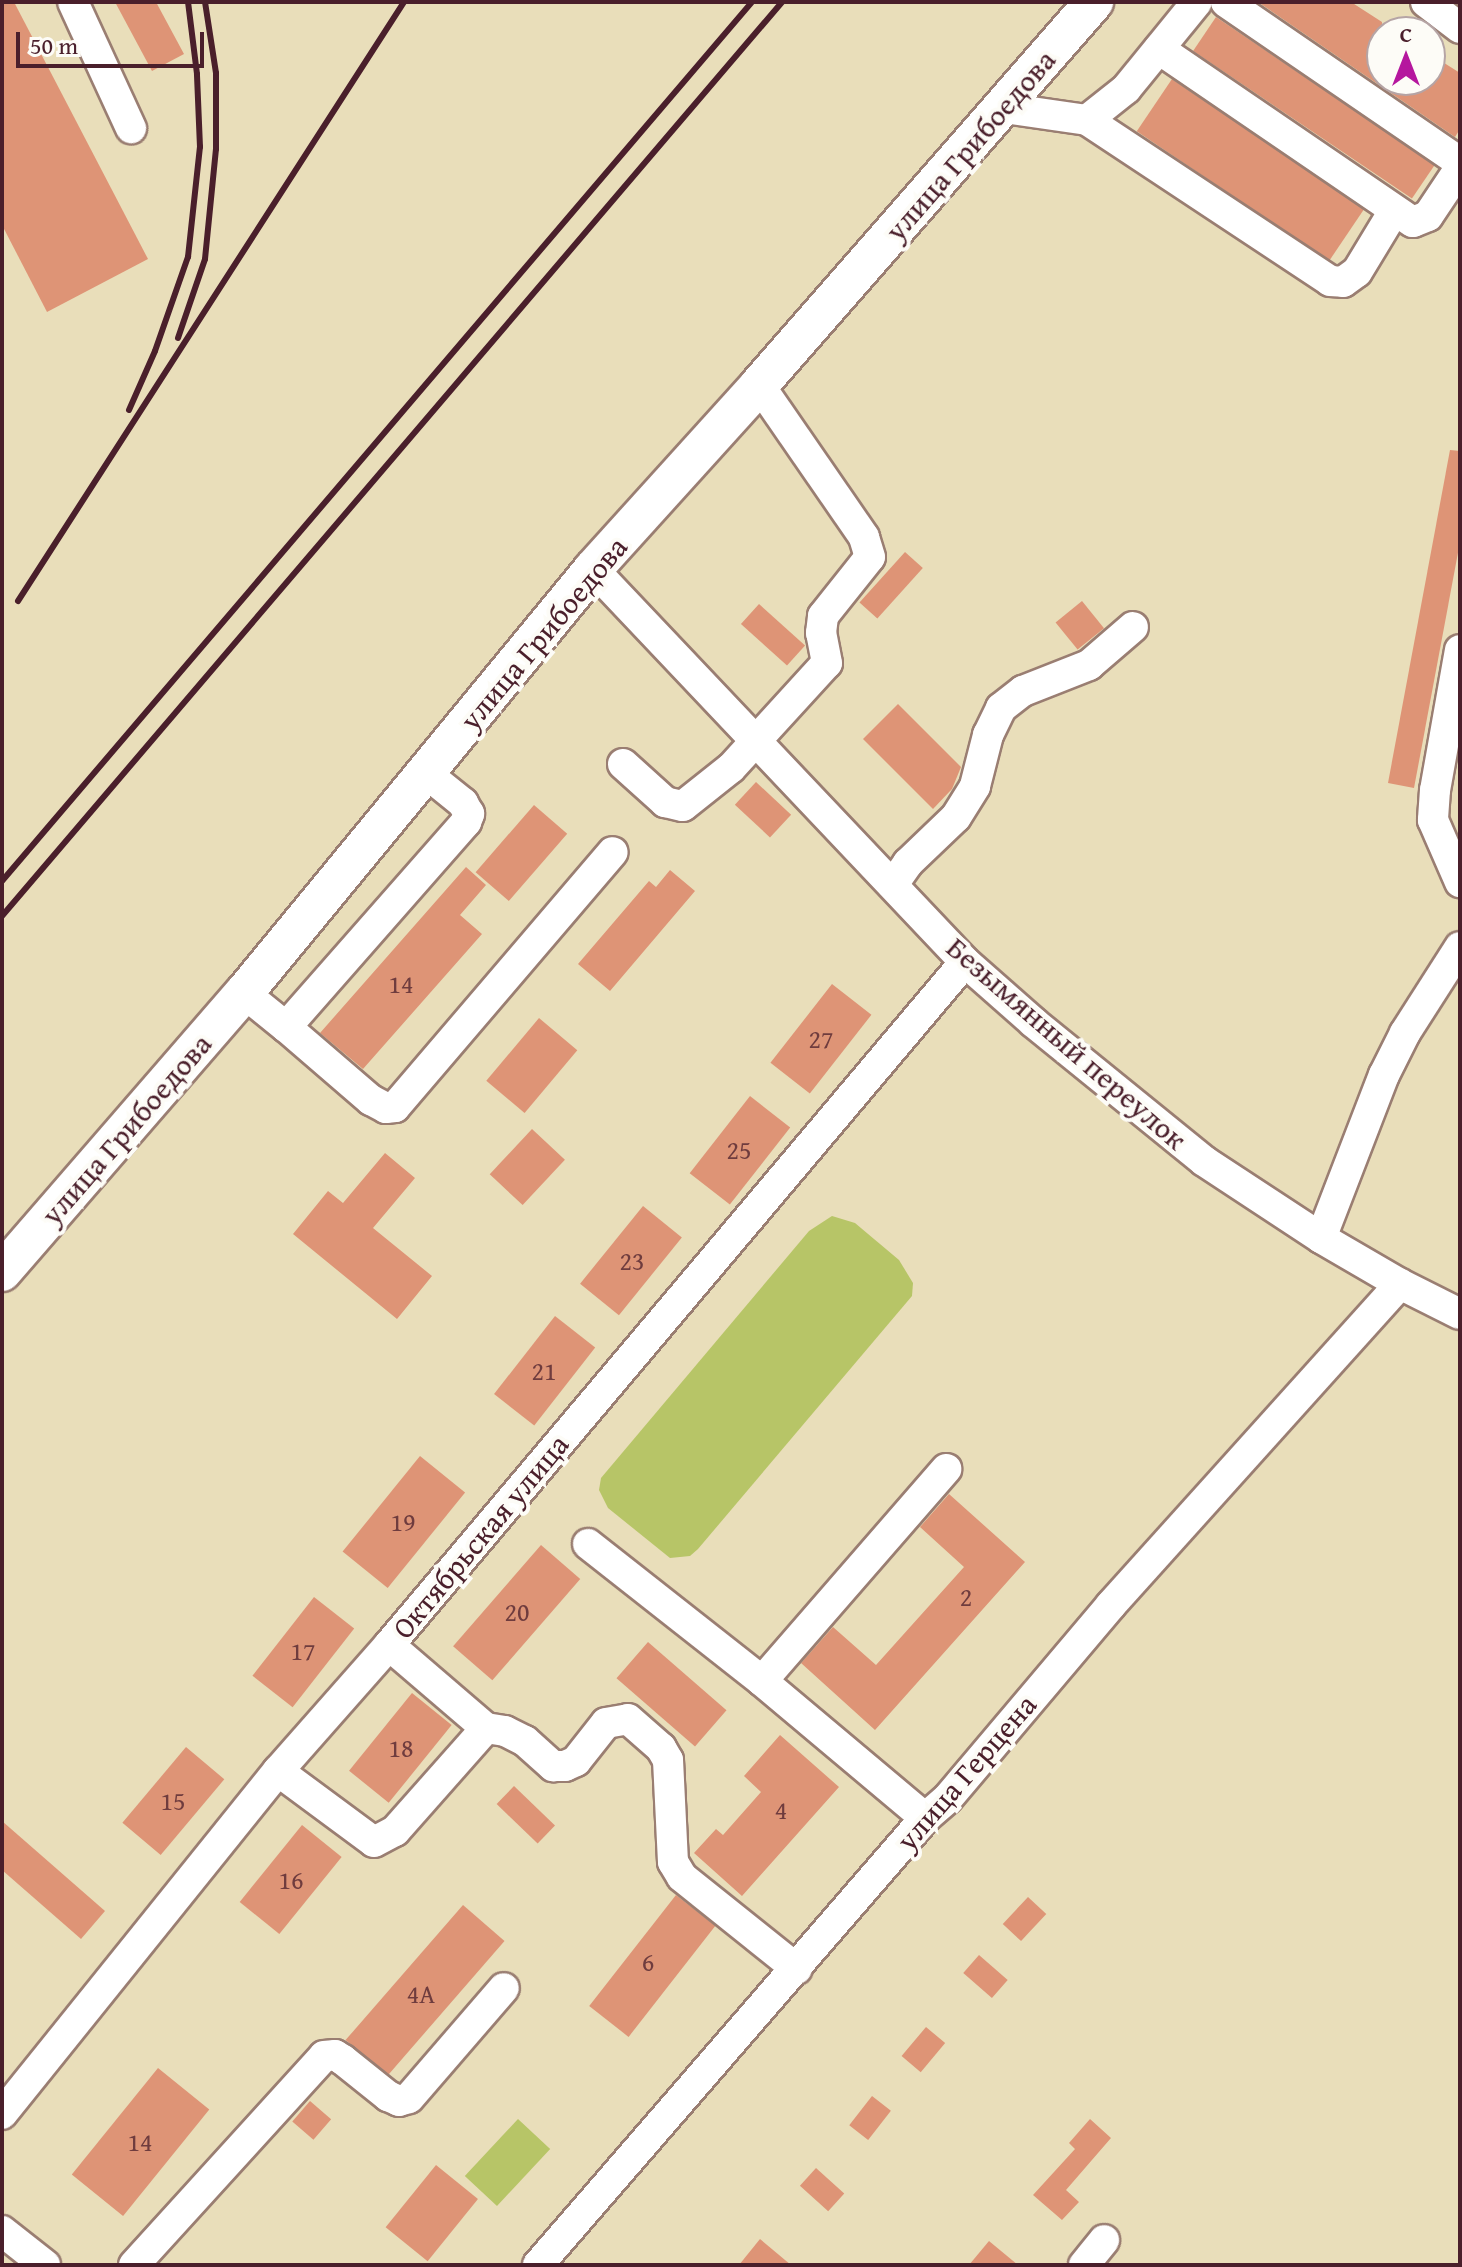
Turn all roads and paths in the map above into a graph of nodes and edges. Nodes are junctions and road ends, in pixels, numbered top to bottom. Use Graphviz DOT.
graph roads {
  1 [pos="73,2"];
  2 [pos="1094,2"];
  3 [pos="1197,2"];
  4 [pos="1226,2"];
  5 [pos="1426,2"];
  6 [pos="1460,28"];
  7 [pos="1159,49"];
  8 [pos="1004,108"];
  9 [pos="1087,120"];
  10 [pos="131,128"];
  11 [pos="1460,165"];
  12 [pos="1394,211"];
  13 [pos="759,385"];
  14 [pos="593,569"];
  15 [pos="1133,627"];
  16 [pos="1460,650"];
  17 [pos="757,742"];
  18 [pos="623,764"];
  19 [pos="427,774"];
  20 [pos="613,852"];
  21 [pos="1460,882"];
  22 [pos="894,883"];
  23 [pos="1460,947"];
  24 [pos="965,962"];
  25 [pos="244,993"];
  26 [pos="286,1027"];
  27 [pos="1321,1238"];
  28 [pos="2,1272"];
  29 [pos="1400,1284"];
  30 [pos="1460,1314"];
  31 [pos="946,1469"];
  32 [pos="588,1544"];
  33 [pos="389,1645"];
  34 [pos="762,1681"];
  35 [pos="486,1728"];
  36 [pos="278,1771"];
  37 [pos="925,1818"];
  38 [pos="797,1969"];
  39 [pos="504,1988"];
  40 [pos="2,2114"];
  41 [pos="2,2231"];
  42 [pos="1104,2240"];
  43 [pos="45,2265"];
  44 [pos="134,2265"];
  45 [pos="538,2265"];
  46 [pos="1084,2265"];
  1 -- 10 [label="street"];
  2 -- 8 [label="main road, улица Грибоедова"];
  3 -- 7 [label="street"];
  4 -- 11 [label="street"];
  5 -- 6 [label="street"];
  7 -- 9 [label="street"];
  7 -- 12 [label="street"];
  8 -- 9 [label="street"];
  8 -- 13 [label="main road, улица Грибоедова"];
  9 -- 12 [label="street"];
  11 -- 12 [label="street"];
  13 -- 14 [label="main road, улица Грибоедова"];
  13 -- 17 [label="street"];
  14 -- 17 [label="street, Безымянный переулок"];
  14 -- 19 [label="main road, улица Грибоедова"];
  15 -- 22 [label="street"];
  16 -- 21 [label="street"];
  17 -- 18 [label="street"];
  17 -- 22 [label="street, Безымянный переулок"];
  19 -- 25 [label="main road, улица Грибоедова"];
  19 -- 26 [label="street"];
  20 -- 26 [label="street"];
  22 -- 24 [label="street, Безымянный переулок"];
  23 -- 27 [label="street"];
  24 -- 27 [label="street, Безымянный переулок"];
  24 -- 33 [label="street, Октябрьская улица"];
  25 -- 26 [label="street"];
  25 -- 28 [label="main road, улица Грибоедова"];
  27 -- 29 [label="street, Безымянный переулок"];
  29 -- 30 [label="street, Безымянный переулок"];
  29 -- 37 [label="street, улица Герцена"];
  31 -- 34 [label="street"];
  32 -- 34 [label="street"];
  33 -- 35 [label="street"];
  33 -- 36 [label="street, Октябрьская улица"];
  34 -- 37 [label="street"];
  35 -- 36 [label="street"];
  35 -- 38 [label="street"];
  36 -- 40 [label="street, Октябрьская улица"];
  37 -- 38 [label="street, улица Герцена"];
  38 -- 45 [label="street, улица Герцена"];
  39 -- 44 [label="street"];
  41 -- 43 [label="street"];
  42 -- 46 [label="street"];
}
